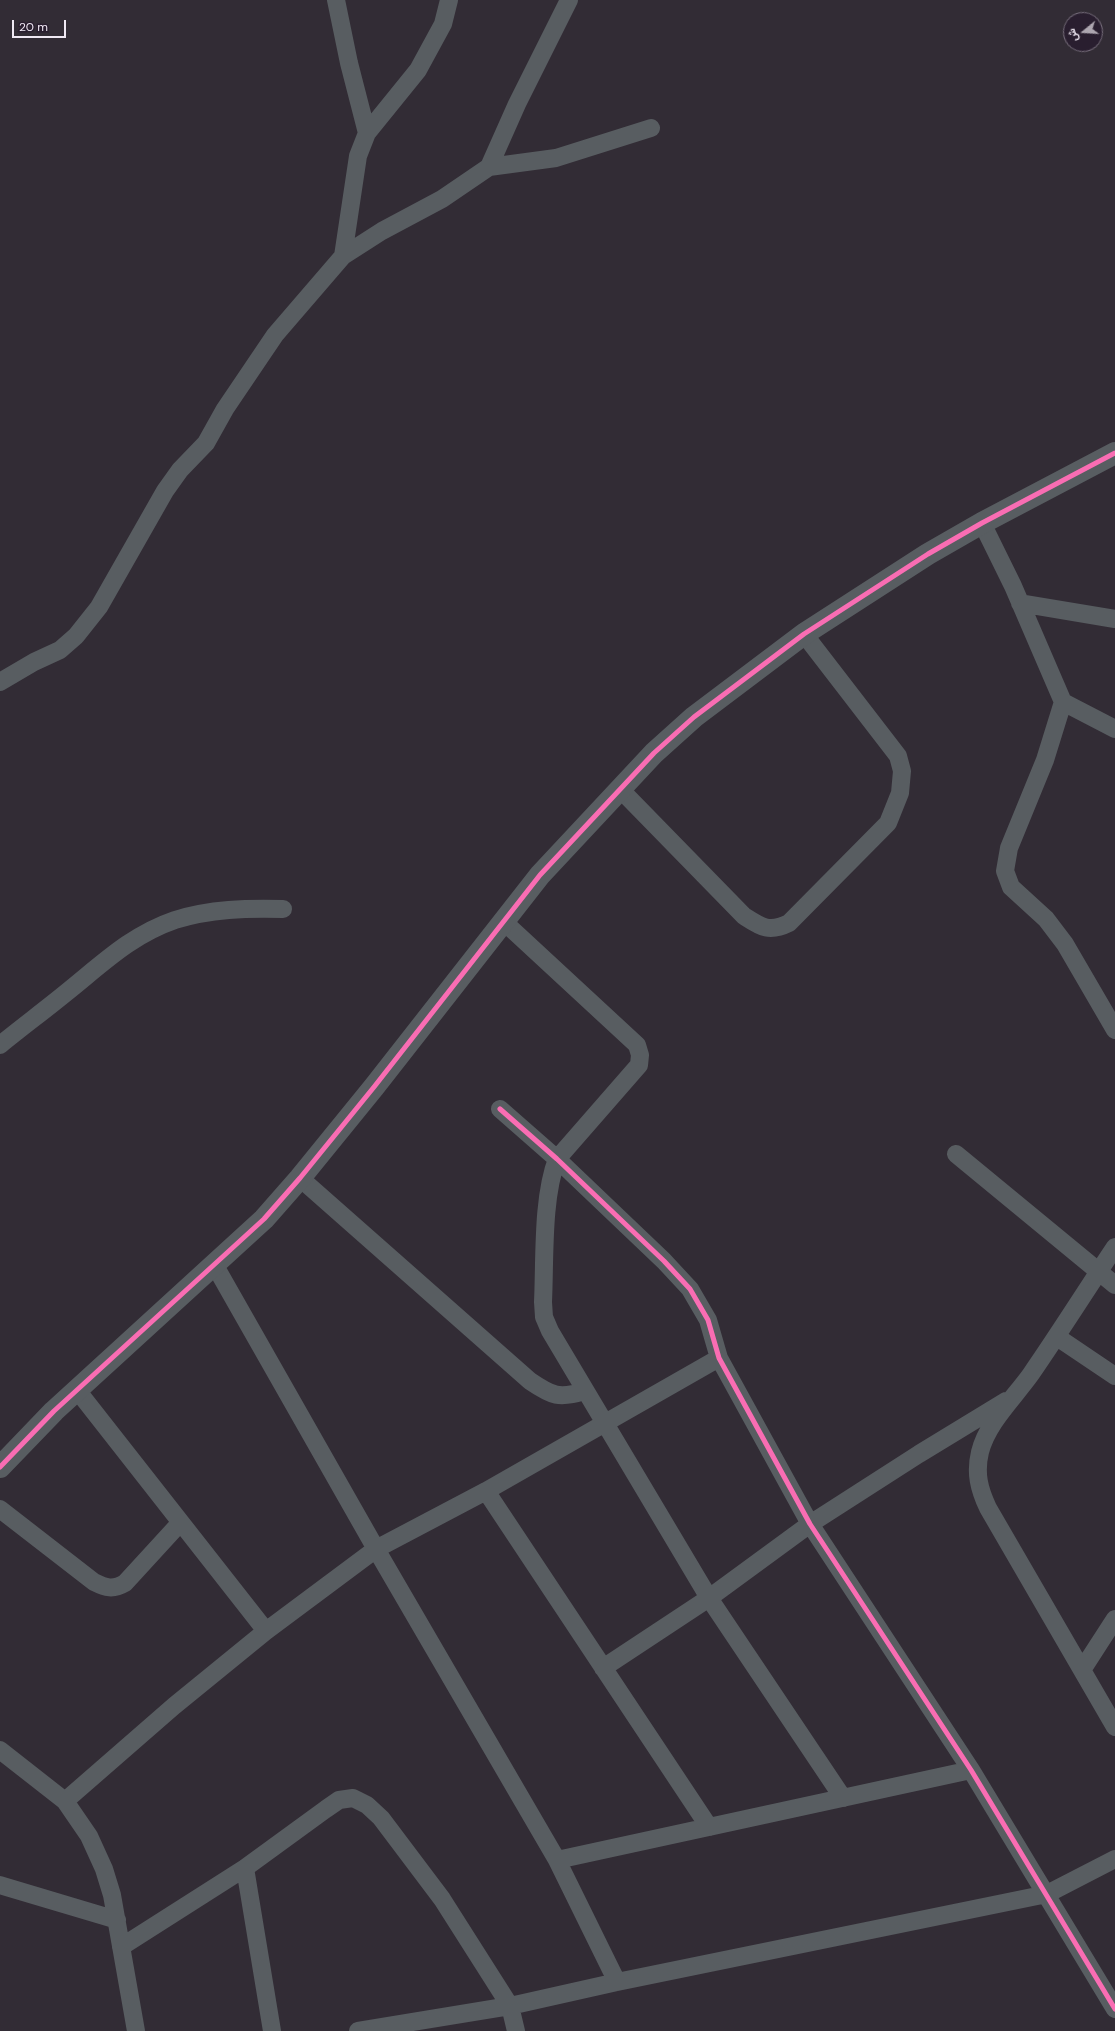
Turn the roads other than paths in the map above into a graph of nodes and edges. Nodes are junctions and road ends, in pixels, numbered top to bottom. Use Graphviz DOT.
graph roads {
  1 [pos="336,0"];
  2 [pos="450,0"];
  3 [pos="569,0"];
  4 [pos="651,128"];
  5 [pos="367,133"];
  6 [pos="489,167"];
  7 [pos="343,256"];
  8 [pos="1115,453"];
  9 [pos="982,523"];
  10 [pos="1020,603"];
  11 [pos="1115,620"];
  12 [pos="804,634"];
  13 [pos="0,682"];
  14 [pos="1063,702"];
  15 [pos="1115,729"];
  16 [pos="620,789"];
  17 [pos="283,909"];
  18 [pos="503,921"];
  19 [pos="1115,1030"];
  20 [pos="0,1045"];
  21 [pos="500,1109"];
  22 [pos="956,1154"];
  23 [pos="557,1159"];
  24 [pos="300,1178"];
  25 [pos="1115,1247"];
  26 [pos="214,1264"];
  27 [pos="1099,1272"];
  28 [pos="1115,1285"];
  29 [pos="1057,1337"];
  30 [pos="719,1358"];
  31 [pos="1115,1376"];
  32 [pos="77,1390"];
  33 [pos="585,1391"];
  34 [pos="1016,1394"];
  35 [pos="604,1424"];
  36 [pos="0,1467"];
  37 [pos="486,1491"];
  38 [pos="0,1509"];
  39 [pos="180,1523"];
  40 [pos="810,1524"];
  41 [pos="376,1549"];
  42 [pos="709,1598"];
  43 [pos="1115,1619"];
  44 [pos="266,1631"];
  45 [pos="603,1668"];
  46 [pos="1082,1670"];
  47 [pos="1115,1727"];
  48 [pos="0,1750"];
  49 [pos="971,1770"];
  50 [pos="843,1798"];
  51 [pos="65,1801"];
  52 [pos="709,1827"];
  53 [pos="1115,1859"];
  54 [pos="557,1860"];
  55 [pos="245,1868"];
  56 [pos="0,1885"];
  57 [pos="1047,1894"];
  58 [pos="117,1920"];
  59 [pos="121,1947"];
  60 [pos="617,1982"];
  61 [pos="510,2006"];
  62 [pos="1115,2009"];
  63 [pos="399,2027"];
  64 [pos="136,2031"];
  65 [pos="272,2031"];
  66 [pos="358,2031"];
  67 [pos="516,2031"];
  1 -- 5 [label="street"];
  2 -- 5 [label="street"];
  3 -- 6 [label="street"];
  4 -- 6 [label="street"];
  5 -- 7 [label="street"];
  6 -- 7 [label="street"];
  7 -- 13 [label="street"];
  8 -- 9 [label="street"];
  9 -- 10 [label="street"];
  9 -- 12 [label="street"];
  10 -- 11 [label="street"];
  10 -- 14 [label="street"];
  12 -- 16 [label="street"];
  12 -- 16 [label="street"];
  14 -- 15 [label="street"];
  14 -- 19 [label="street"];
  16 -- 18 [label="street"];
  17 -- 20 [label="street"];
  18 -- 23 [label="street"];
  18 -- 24 [label="street"];
  21 -- 23 [label="street"];
  22 -- 27 [label="street"];
  23 -- 30 [label="street"];
  23 -- 33 [label="street"];
  24 -- 26 [label="street"];
  24 -- 33 [label="street"];
  25 -- 27 [label="street"];
  26 -- 32 [label="street"];
  26 -- 41 [label="street"];
  27 -- 28 [label="street"];
  27 -- 29 [label="street"];
  29 -- 31 [label="street"];
  29 -- 34 [label="street"];
  30 -- 35 [label="street"];
  30 -- 40 [label="street"];
  32 -- 36 [label="street"];
  32 -- 39 [label="street"];
  33 -- 35 [label="street"];
  34 -- 40 [label="street"];
  34 -- 46 [label="street"];
  35 -- 37 [label="street"];
  35 -- 42 [label="street"];
  37 -- 41 [label="street"];
  37 -- 45 [label="street"];
  38 -- 39 [label="street"];
  39 -- 44 [label="street"];
  40 -- 42 [label="street"];
  40 -- 49 [label="street"];
  41 -- 44 [label="street"];
  41 -- 54 [label="street"];
  42 -- 45 [label="street"];
  42 -- 50 [label="street"];
  43 -- 46 [label="street"];
  44 -- 51 [label="street"];
  45 -- 52 [label="street"];
  46 -- 47 [label="street"];
  48 -- 51 [label="street"];
  49 -- 50 [label="street"];
  49 -- 57 [label="street"];
  50 -- 52 [label="street"];
  51 -- 58 [label="street"];
  52 -- 54 [label="street"];
  53 -- 57 [label="street"];
  54 -- 60 [label="street"];
  55 -- 59 [label="street"];
  55 -- 61 [label="street"];
  55 -- 65 [label="street"];
  56 -- 58 [label="street"];
  57 -- 60 [label="street"];
  57 -- 62 [label="street"];
  58 -- 59 [label="street"];
  59 -- 64 [label="street"];
  60 -- 61 [label="street"];
  61 -- 63 [label="street"];
  61 -- 67 [label="street"];
  63 -- 66 [label="street"];
}
